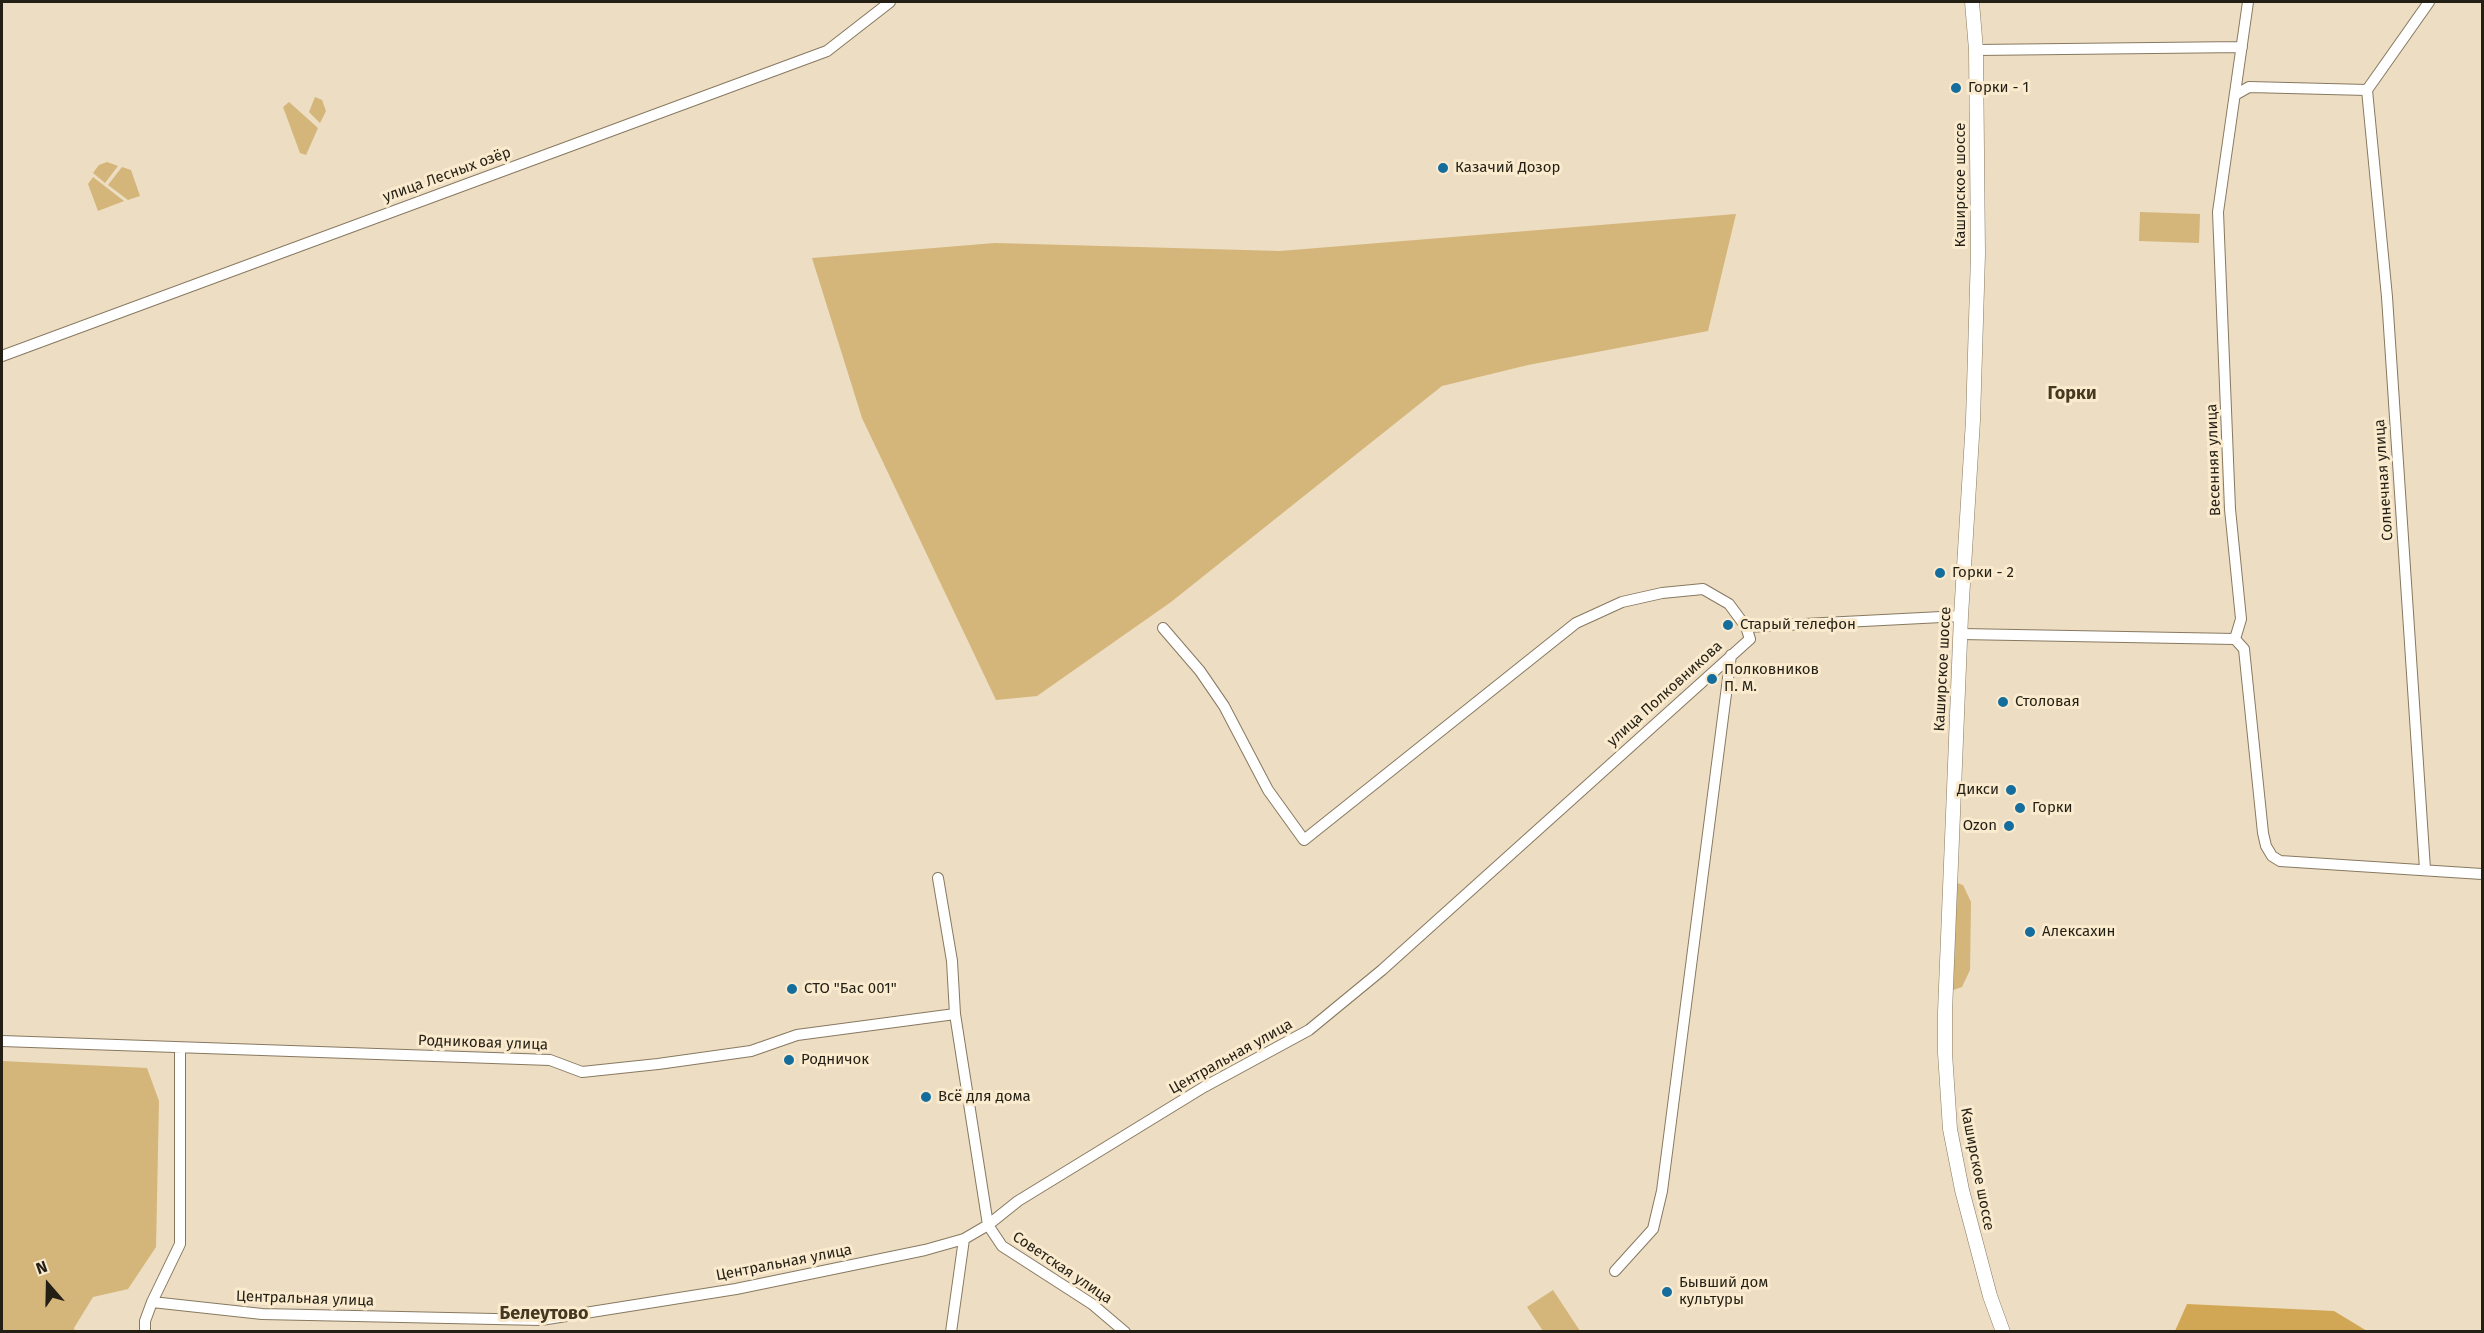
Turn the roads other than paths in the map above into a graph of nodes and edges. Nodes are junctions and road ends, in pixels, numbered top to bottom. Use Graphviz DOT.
graph roads {
  1 [pos="890,2"];
  2 [pos="1972,2"];
  3 [pos="2248,2"];
  4 [pos="2429,2"];
  5 [pos="2242,47"];
  6 [pos="1976,50"];
  7 [pos="2367,90"];
  8 [pos="2235,95"];
  9 [pos="2,356"];
  10 [pos="1961,616"];
  11 [pos="1746,627"];
  12 [pos="1163,628"];
  13 [pos="1961,634"];
  14 [pos="2235,639"];
  15 [pos="1731,655"];
  16 [pos="2425,869"];
  17 [pos="2482,874"];
  18 [pos="938,878"];
  19 [pos="1351,996"];
  20 [pos="955,1014"];
  21 [pos="2,1041"];
  22 [pos="180,1048"];
  23 [pos="988,1225"];
  24 [pos="964,1239"];
  25 [pos="1615,1271"];
  26 [pos="152,1302"];
  27 [pos="541,1320"];
  28 [pos="145,1332"];
  29 [pos="541,1332"];
  30 [pos="951,1332"];
  31 [pos="1125,1332"];
  32 [pos="2003,1332"];
  1 -- 9 [label="street, улица Лесных озёр"];
  2 -- 6 [label="main road, Каширское шоссе"];
  3 -- 5 [label="street, Весенняя улица"];
  4 -- 7 [label="street"];
  5 -- 6 [label="street"];
  5 -- 8 [label="street, Весенняя улица"];
  6 -- 10 [label="main road, Каширское шоссе"];
  7 -- 8 [label="street"];
  7 -- 16 [label="street, Солнечная улица"];
  8 -- 14 [label="street, Весенняя улица"];
  10 -- 11 [label="street"];
  10 -- 13 [label="main road, Каширское шоссе"];
  11 -- 12 [label="street"];
  11 -- 15 [label="street, улица Полковникова"];
  13 -- 14 [label="street"];
  13 -- 32 [label="main road, Каширское шоссе"];
  14 -- 16 [label="street"];
  15 -- 19 [label="street, улица Полковникова"];
  15 -- 25 [label="street"];
  16 -- 17 [label="street"];
  18 -- 20 [label="street"];
  19 -- 23 [label="street, Центральная улица"];
  20 -- 22 [label="street, Родниковая улица"];
  20 -- 23 [label="street"];
  21 -- 22 [label="street, Родниковая улица"];
  22 -- 26 [label="street"];
  23 -- 24 [label="street, Центральная улица"];
  23 -- 31 [label="street, Советская улица"];
  24 -- 27 [label="street, Центральная улица"];
  24 -- 30 [label="street"];
  26 -- 27 [label="street, Центральная улица"];
  26 -- 28 [label="street"];
  27 -- 29 [label="street"];
}
